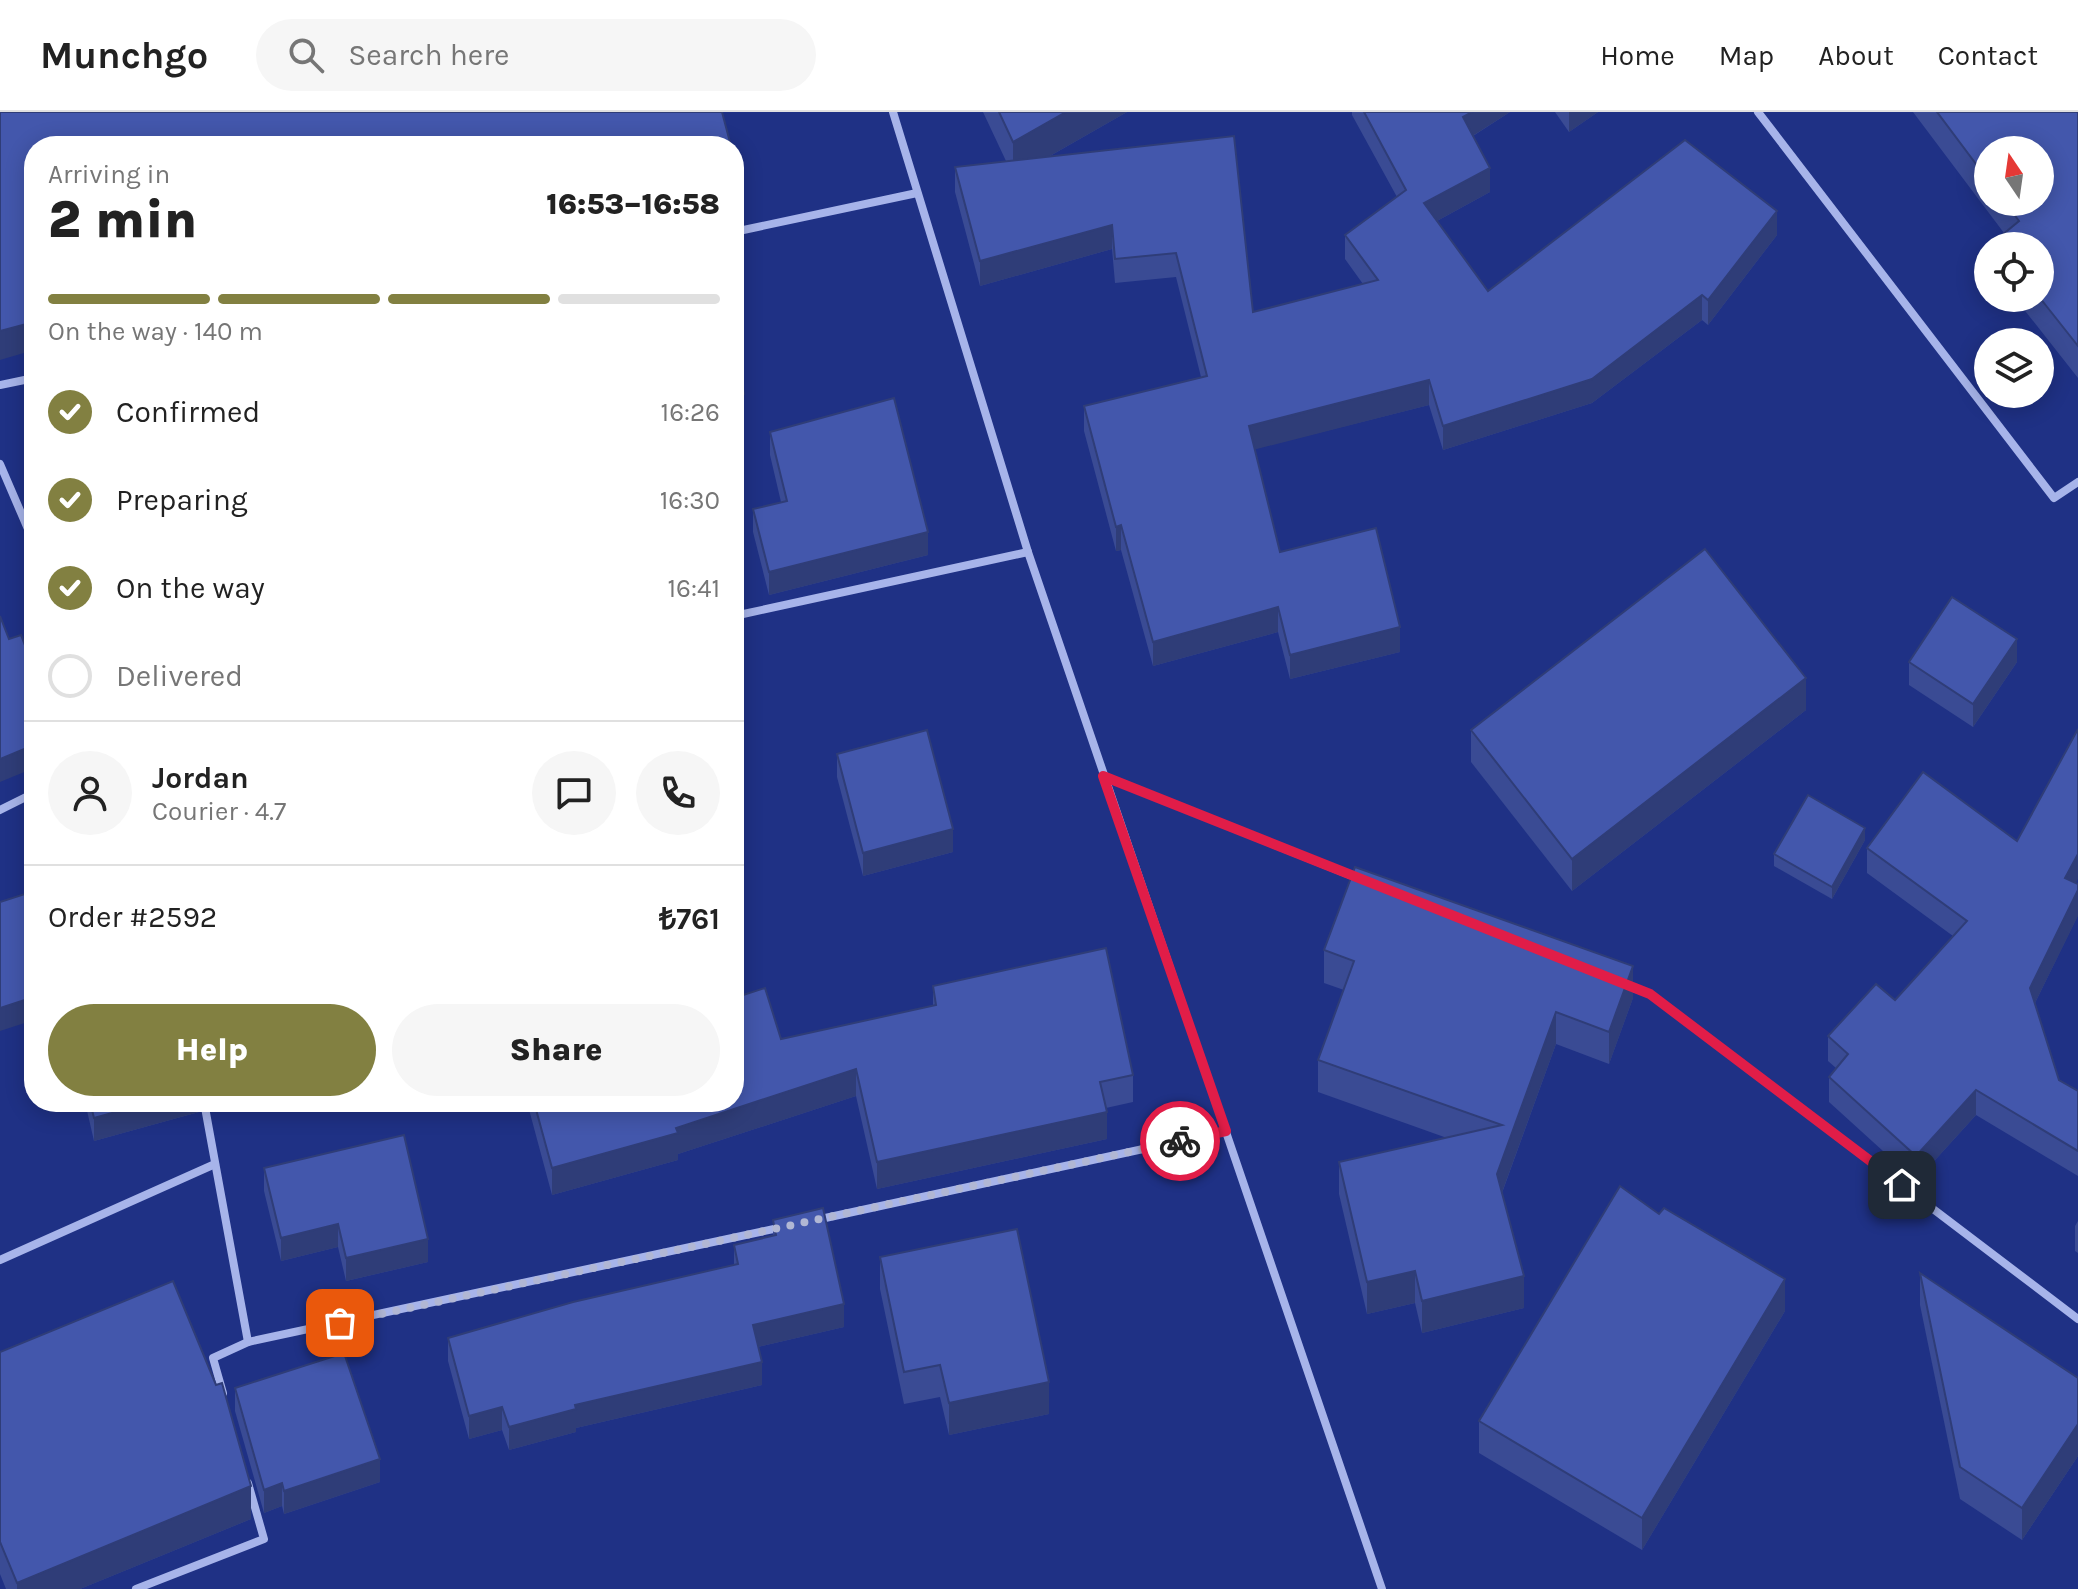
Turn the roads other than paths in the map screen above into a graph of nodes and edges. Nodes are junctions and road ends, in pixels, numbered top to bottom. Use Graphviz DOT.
graph roads {
  1 [pos="893,112"];
  2 [pos="1758,112"];
  3 [pos="917,193"];
  4 [pos="744,230"];
  5 [pos="24,380"];
  6 [pos="0,385"];
  7 [pos="0,464"];
  8 [pos="2078,482"];
  9 [pos="24,520"];
  10 [pos="1028,552"];
  11 [pos="744,614"];
  12 [pos="1103,776"];
  13 [pos="24,798"];
  14 [pos="0,810"];
  15 [pos="1369,882"];
  16 [pos="1620,983"];
  17 [pos="206,1112"];
  18 [pos="1226,1131"];
  19 [pos="215,1164"];
  20 [pos="807,1222"];
  21 [pos="791,1225"];
  22 [pos="0,1260"];
  23 [pos="2078,1319"];
  24 [pos="248,1342"];
  25 [pos="226,1404"];
  26 [pos="247,1479"];
  27 [pos="136,1589"];
  28 [pos="1382,1589"];
  1 -- 3 [label="street"];
  2 -- 8 [label="street"];
  3 -- 4 [label="street"];
  3 -- 10 [label="street"];
  5 -- 6 [label="street"];
  7 -- 9 [label="street"];
  10 -- 11 [label="street"];
  10 -- 12 [label="street"];
  12 -- 15 [label="street"];
  12 -- 18 [label="street"];
  13 -- 14 [label="street"];
  16 -- 23 [label="street"];
  17 -- 19 [label="street"];
  18 -- 20 [label="street"];
  18 -- 28 [label="street"];
  19 -- 22 [label="street"];
  19 -- 24 [label="street"];
  21 -- 24 [label="street"];
  24 -- 25 [label="street"];
  26 -- 27 [label="street"];
}
